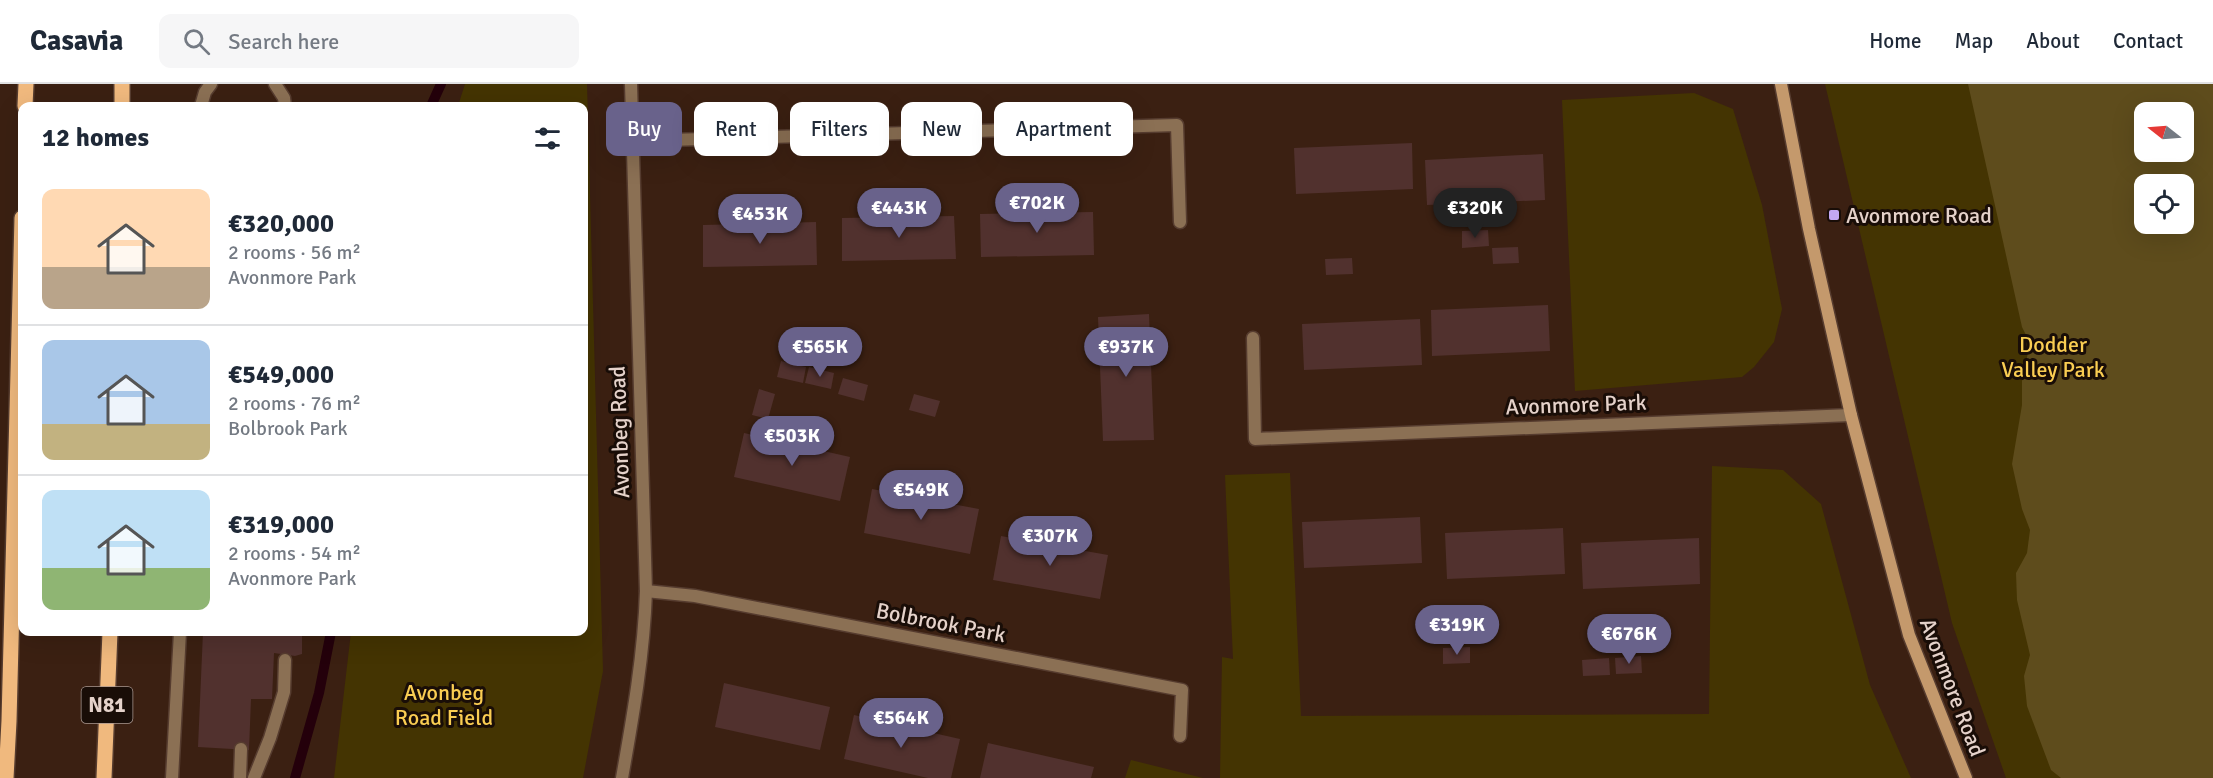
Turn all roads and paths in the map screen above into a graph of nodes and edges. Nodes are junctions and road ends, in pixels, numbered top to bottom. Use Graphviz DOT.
graph roads {
  1 [pos="26,84"];
  2 [pos="122,84"];
  3 [pos="275,84"];
  4 [pos="632,84"];
  5 [pos="1781,84"];
  6 [pos="208,87"];
  7 [pos="25,102"];
  8 [pos="122,102"];
  9 [pos="202,102"];
  10 [pos="284,102"];
  11 [pos="633,102"];
  12 [pos="682,140"];
  13 [pos="634,156"];
  14 [pos="1180,222"];
  15 [pos="1253,338"];
  16 [pos="18,373"];
  17 [pos="1851,415"];
  18 [pos="646,591"];
  19 [pos="110,636"];
  20 [pos="180,636"];
  21 [pos="285,660"];
  22 [pos="1179,736"];
  23 [pos="241,749"];
  24 [pos="6,778"];
  25 [pos="104,778"];
  26 [pos="172,778"];
  27 [pos="240,778"];
  28 [pos="254,778"];
  29 [pos="622,778"];
  30 [pos="1966,778"];
  1 -- 7 [label="main road"];
  2 -- 8 [label="main road"];
  3 -- 10 [label="street"];
  4 -- 11 [label="street, Avonbeg Road"];
  5 -- 17 [label="street, Avonmore Road"];
  6 -- 9 [label="street"];
  12 -- 14 [label="street"];
  13 -- 18 [label="street, Avonbeg Road"];
  15 -- 17 [label="street, Avonmore Park"];
  16 -- 24 [label="main road"];
  17 -- 30 [label="street, Avonmore Road"];
  18 -- 22 [label="street, Bolbrook Park"];
  18 -- 29 [label="street, Avonbeg Road"];
  19 -- 25 [label="main road, N81"];
  20 -- 26 [label="street"];
  21 -- 28 [label="street"];
  23 -- 27 [label="street"];
}
